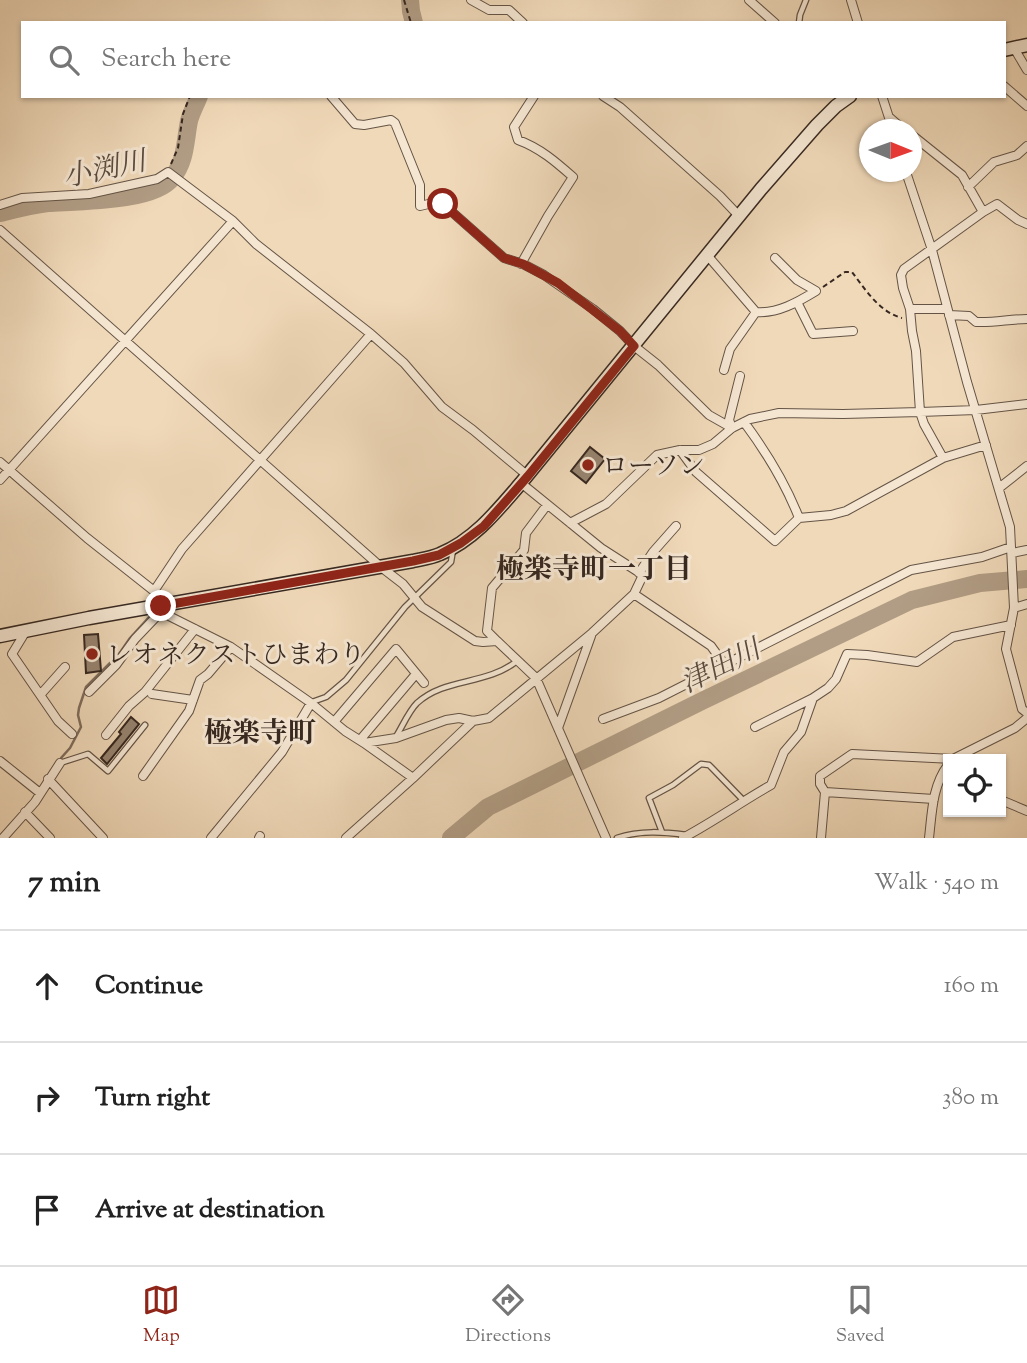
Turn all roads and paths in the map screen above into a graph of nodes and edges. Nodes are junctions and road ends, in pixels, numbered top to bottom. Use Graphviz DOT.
graph roads {
  1 [pos="404,0"];
  2 [pos="471,0"];
  3 [pos="749,0"];
  4 [pos="806,0"];
  5 [pos="851,0"];
  6 [pos="410,21"];
  7 [pos="521,21"];
  8 [pos="773,21"];
  9 [pos="799,21"];
  10 [pos="857,21"];
  11 [pos="1015,48"];
  12 [pos="1027,70"];
  13 [pos="1006,88"];
  14 [pos="189,98"];
  15 [pos="333,98"];
  16 [pos="533,98"];
  17 [pos="606,98"];
  18 [pos="847,98"];
  19 [pos="883,98"];
  20 [pos="1027,106"];
  21 [pos="888,117"];
  22 [pos="890,119"];
  23 [pos="922,143"];
  24 [pos="1027,146"];
  25 [pos="168,172"];
  26 [pos="909,182"];
  27 [pos="968,187"];
  28 [pos="0,205"];
  29 [pos="983,212"];
  30 [pos="739,216"];
  31 [pos="233,220"];
  32 [pos="1027,224"];
  33 [pos="0,230"];
  34 [pos="932,250"];
  35 [pos="707,255"];
  36 [pos="775,258"];
  37 [pos="521,264"];
  38 [pos="816,291"];
  39 [pos="797,302"];
  40 [pos="911,309"];
  41 [pos="756,312"];
  42 [pos="948,312"];
  43 [pos="911,319"];
  44 [pos="1027,319"];
  45 [pos="853,331"];
  46 [pos="371,334"];
  47 [pos="125,339"];
  48 [pos="634,346"];
  49 [pos="724,370"];
  50 [pos="740,376"];
  51 [pos="1027,404"];
  52 [pos="976,410"];
  53 [pos="920,412"];
  54 [pos="744,422"];
  55 [pos="732,428"];
  56 [pos="986,445"];
  57 [pos="680,450"];
  58 [pos="943,458"];
  59 [pos="260,459"];
  60 [pos="0,462"];
  61 [pos="1027,466"];
  62 [pos="9,470"];
  63 [pos="0,480"];
  64 [pos="524,480"];
  65 [pos="999,488"];
  66 [pos="547,505"];
  67 [pos="799,518"];
  68 [pos="570,523"];
  69 [pos="676,526"];
  70 [pos="454,546"];
  71 [pos="1027,550"];
  72 [pos="1012,554"];
  73 [pos="381,567"];
  74 [pos="639,573"];
  75 [pos="154,591"];
  76 [pos="634,594"];
  77 [pos="414,599"];
  78 [pos="1027,604"];
  79 [pos="161,606"];
  80 [pos="1014,608"];
  81 [pos="1011,625"];
  82 [pos="195,629"];
  83 [pos="26,631"];
  84 [pos="592,633"];
  85 [pos="0,636"];
  86 [pos="497,641"];
  87 [pos="231,647"];
  88 [pos="518,660"];
  89 [pos="724,664"];
  90 [pos="65,667"];
  91 [pos="416,674"];
  92 [pos="536,678"];
  93 [pos="424,683"];
  94 [pos="89,692"];
  95 [pos="41,694"];
  96 [pos="152,694"];
  97 [pos="813,698"];
  98 [pos="193,700"];
  99 [pos="311,703"];
  100 [pos="1027,715"];
  101 [pos="603,719"];
  102 [pos="473,721"];
  103 [pos="334,722"];
  104 [pos="145,725"];
  105 [pos="755,727"];
  106 [pos="558,728"];
  107 [pos="72,734"];
  108 [pos="106,735"];
  109 [pos="396,738"];
  110 [pos="362,742"];
  111 [pos="963,754"];
  112 [pos="943,759"];
  113 [pos="0,761"];
  114 [pos="60,763"];
  115 [pos="943,772"];
  116 [pos="143,776"];
  117 [pos="413,778"];
  118 [pos="48,779"];
  119 [pos="825,792"];
  120 [pos="40,793"];
  121 [pos="934,799"];
  122 [pos="744,801"];
  123 [pos="1006,802"];
  124 [pos="1027,811"];
  125 [pos="25,812"];
  126 [pos="662,832"];
  127 [pos="685,837"];
  128 [pos="1,838"];
  129 [pos="50,838"];
  130 [pos="103,838"];
  131 [pos="211,838"];
  132 [pos="346,838"];
  133 [pos="606,838"];
  134 [pos="617,838"];
  135 [pos="821,838"];
  136 [pos="929,838"];
  1 -- 6 [label="path"];
  2 -- 7 [label="street"];
  3 -- 8 [label="street"];
  4 -- 9 [label="lane"];
  5 -- 10 [label="street"];
  11 -- 12 [label="street"];
  13 -- 20 [label="street"];
  14 -- 25 [label="path"];
  15 -- 37 [label="street"];
  16 -- 37 [label="street"];
  17 -- 30 [label="street"];
  18 -- 30 [label="street"];
  19 -- 21 [label="street"];
  21 -- 22 [label="street"];
  23 -- 27 [label="street"];
  24 -- 27 [label="street"];
  25 -- 28 [label="street"];
  25 -- 31 [label="street"];
  26 -- 34 [label="street"];
  27 -- 29 [label="street"];
  29 -- 32 [label="street"];
  29 -- 34 [label="street"];
  30 -- 35 [label="street"];
  31 -- 46 [label="street"];
  31 -- 47 [label="street"];
  33 -- 47 [label="street"];
  34 -- 40 [label="street"];
  34 -- 42 [label="street"];
  35 -- 41 [label="street"];
  35 -- 48 [label="street"];
  36 -- 38 [label="street"];
  37 -- 48 [label="street"];
  38 -- 39 [label="street"];
  38 -- 43 [label="path"];
  39 -- 41 [label="street"];
  39 -- 45 [label="street"];
  40 -- 42 [label="street"];
  40 -- 43 [label="street"];
  41 -- 49 [label="street"];
  42 -- 44 [label="street"];
  42 -- 52 [label="street"];
  43 -- 53 [label="street"];
  46 -- 59 [label="street"];
  46 -- 64 [label="street"];
  47 -- 59 [label="street"];
  47 -- 62 [label="street"];
  48 -- 55 [label="street"];
  48 -- 64 [label="street"];
  50 -- 55 [label="street"];
  51 -- 52 [label="street"];
  52 -- 53 [label="street"];
  52 -- 56 [label="street"];
  53 -- 54 [label="street"];
  53 -- 58 [label="street"];
  54 -- 55 [label="street"];
  54 -- 67 [label="street"];
  55 -- 57 [label="street"];
  56 -- 58 [label="street"];
  56 -- 65 [label="street"];
  57 -- 67 [label="street"];
  57 -- 68 [label="street"];
  58 -- 67 [label="street"];
  59 -- 73 [label="street"];
  59 -- 75 [label="street"];
  60 -- 62 [label="street"];
  61 -- 65 [label="street"];
  62 -- 63 [label="street"];
  62 -- 75 [label="street"];
  64 -- 66 [label="street"];
  64 -- 70 [label="street"];
  65 -- 72 [label="street"];
  66 -- 68 [label="street"];
  66 -- 86 [label="street"];
  68 -- 74 [label="street"];
  69 -- 74 [label="street"];
  70 -- 73 [label="street"];
  70 -- 77 [label="lane"];
  71 -- 72 [label="street"];
  72 -- 80 [label="street"];
  72 -- 89 [label="street"];
  73 -- 77 [label="street"];
  73 -- 79 [label="street"];
  74 -- 76 [label="street"];
  75 -- 79 [label="street"];
  76 -- 84 [label="street"];
  76 -- 89 [label="street"];
  77 -- 86 [label="street"];
  77 -- 99 [label="lane"];
  78 -- 80 [label="street"];
  79 -- 82 [label="street"];
  79 -- 83 [label="street"];
  79 -- 94 [label="street"];
  80 -- 81 [label="street"];
  81 -- 97 [label="street"];
  81 -- 100 [label="street"];
  82 -- 87 [label="street"];
  82 -- 108 [label="street"];
  83 -- 85 [label="street"];
  83 -- 95 [label="street"];
  84 -- 92 [label="street"];
  84 -- 106 [label="street"];
  86 -- 88 [label="street"];
  87 -- 98 [label="street"];
  87 -- 99 [label="street"];
  88 -- 92 [label="street"];
  88 -- 109 [label="lane"];
  89 -- 101 [label="street"];
  90 -- 95 [label="street"];
  91 -- 93 [label="street"];
  91 -- 103 [label="street"];
  91 -- 110 [label="street"];
  92 -- 102 [label="street"];
  92 -- 106 [label="street"];
  95 -- 107 [label="street"];
  96 -- 98 [label="street"];
  97 -- 105 [label="street"];
  97 -- 122 [label="street"];
  98 -- 116 [label="street"];
  99 -- 103 [label="street"];
  99 -- 131 [label="street"];
  100 -- 111 [label="street"];
  102 -- 109 [label="street"];
  102 -- 117 [label="street"];
  103 -- 110 [label="street"];
  104 -- 114 [label="lane"];
  106 -- 133 [label="street"];
  109 -- 110 [label="street"];
  110 -- 117 [label="street"];
  112 -- 119 [label="street"];
  113 -- 120 [label="street"];
  114 -- 118 [label="street"];
  115 -- 121 [label="street"];
  117 -- 132 [label="street"];
  118 -- 120 [label="street"];
  118 -- 130 [label="street"];
  119 -- 121 [label="street"];
  119 -- 135 [label="street"];
  120 -- 125 [label="street"];
  121 -- 136 [label="street"];
  122 -- 126 [label="lane"];
  122 -- 127 [label="street"];
  123 -- 124 [label="street"];
  125 -- 128 [label="street"];
  125 -- 129 [label="street"];
  126 -- 127 [label="lane"];
  126 -- 134 [label="lane"];
}
